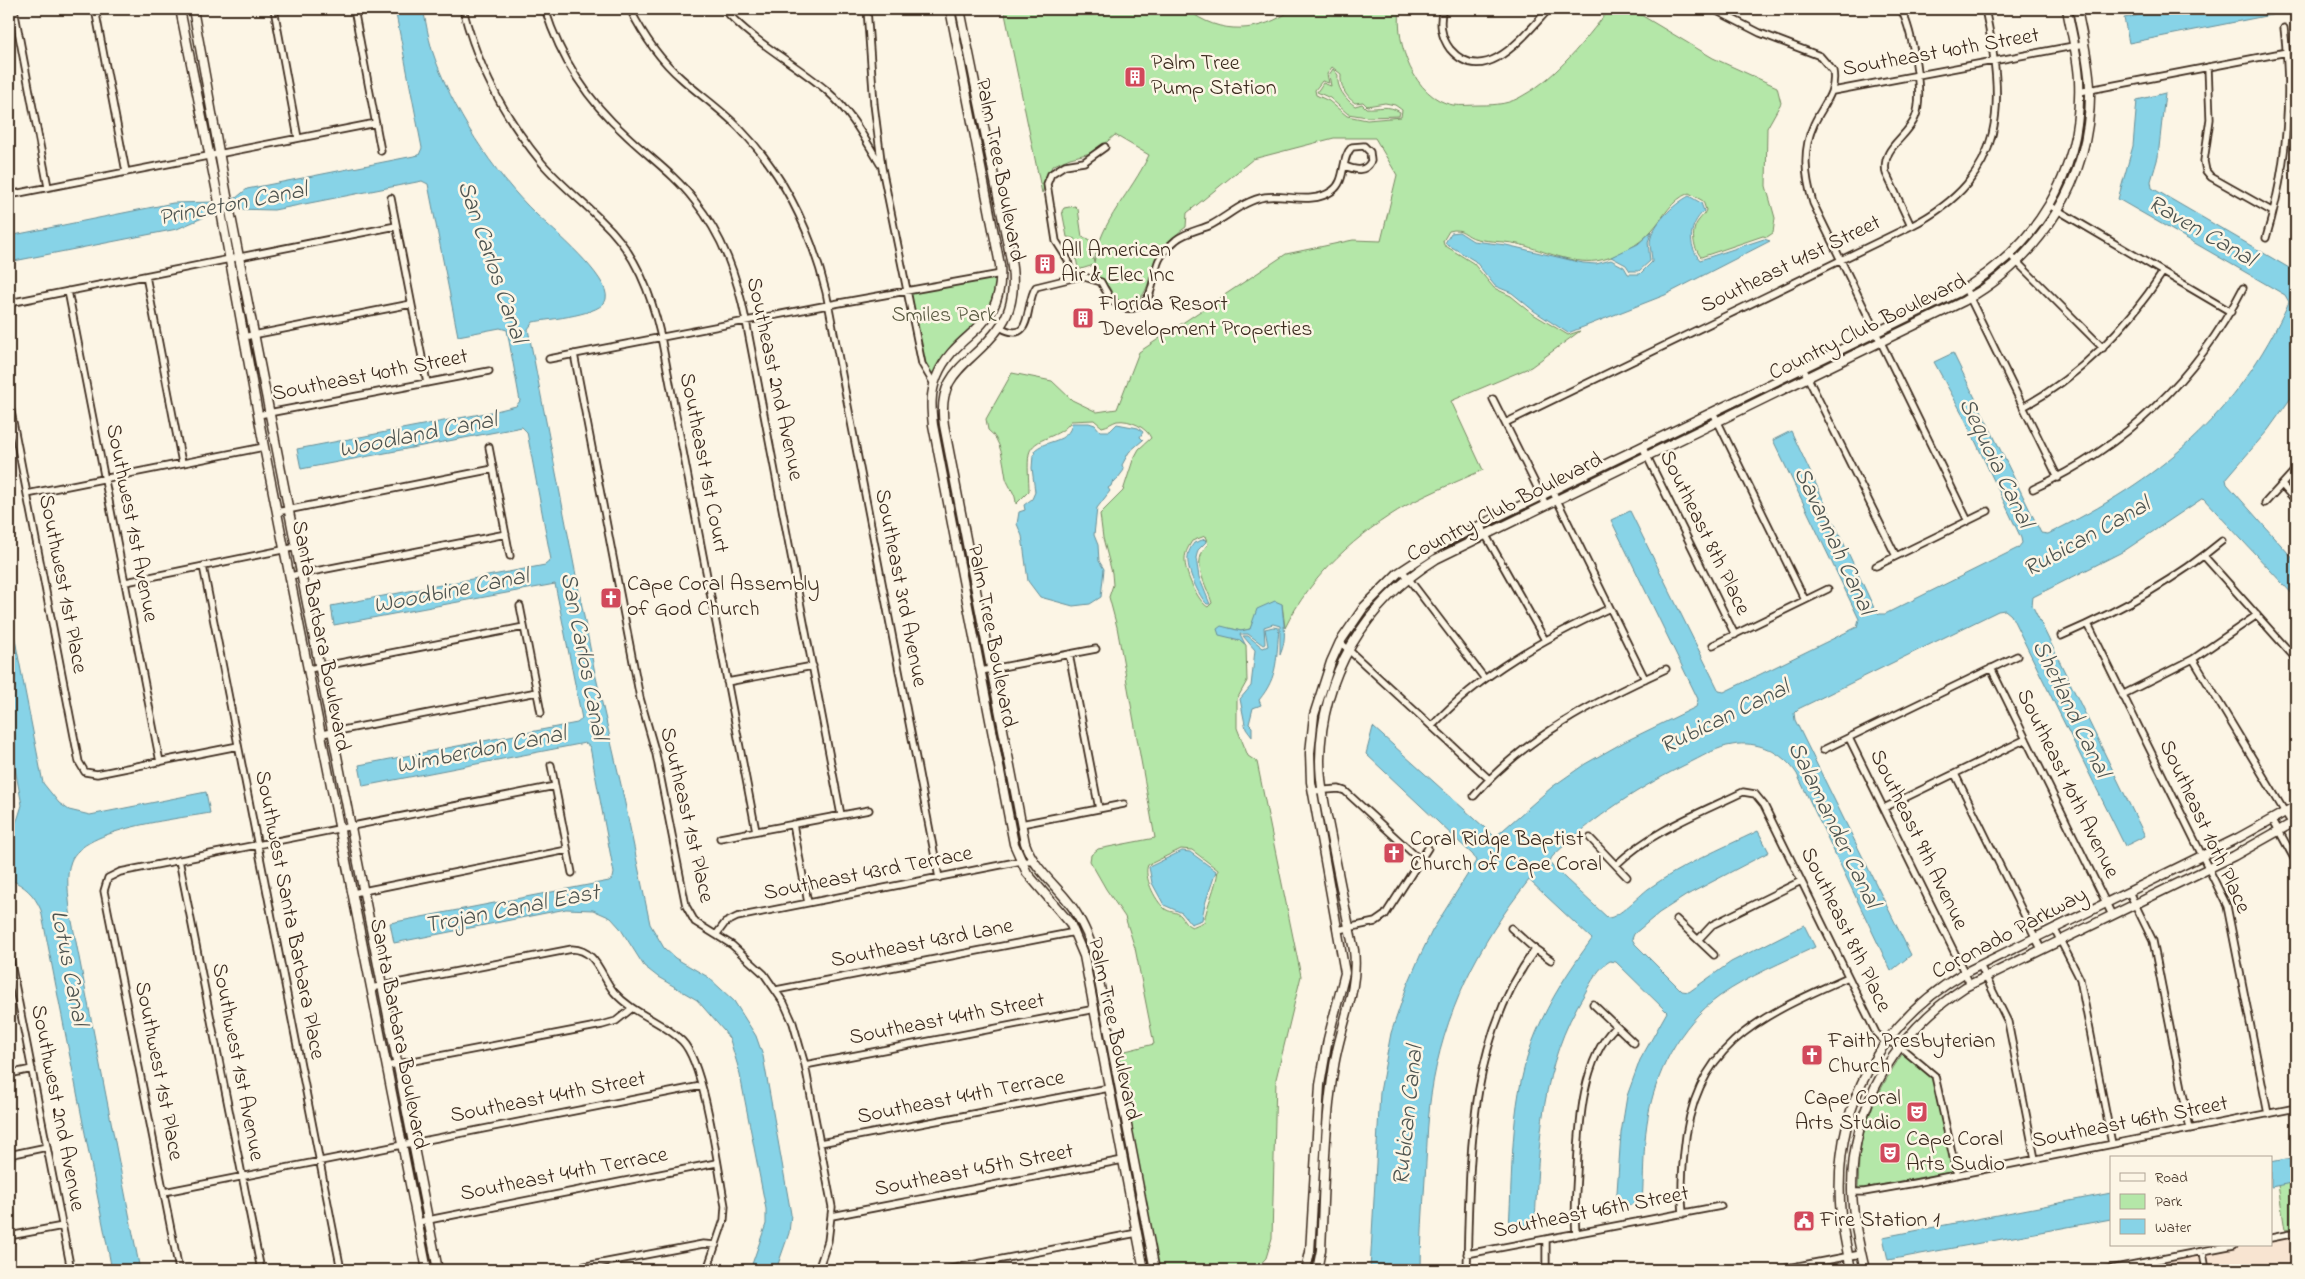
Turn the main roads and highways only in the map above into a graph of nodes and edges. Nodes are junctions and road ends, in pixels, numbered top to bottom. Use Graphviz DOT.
graph roads {
  1 [pos="180,9"];
  2 [pos="193,9"];
  3 [pos="950,9"];
  4 [pos="960,9"];
  5 [pos="2066,9"];
  6 [pos="2077,9"];
  7 [pos="197,28"];
  8 [pos="184,31"];
  9 [pos="1013,272"];
  10 [pos="1001,274"];
  11 [pos="987,319"];
  12 [pos="1000,328"];
  13 [pos="968,338"];
  14 [pos="977,350"];
  15 [pos="2296,806"];
  16 [pos="2294,822"];
  17 [pos="1021,824"];
  18 [pos="1010,826"];
  19 [pos="1084,927"];
  20 [pos="1075,932"];
  21 [pos="1105,1007"];
  22 [pos="1095,1009"];
  23 [pos="1120,1086"];
  24 [pos="1109,1088"];
  25 [pos="1319,1095"];
  26 [pos="1330,1096"];
  27 [pos="1315,1155"];
  28 [pos="1326,1156"];
  29 [pos="1134,1158"];
  30 [pos="1123,1160"];
  31 [pos="1147,1231"];
  32 [pos="1137,1233"];
  33 [pos="427,1270"];
  34 [pos="438,1270"];
  35 [pos="1144,1270"];
  36 [pos="1155,1270"];
  37 [pos="1306,1270"];
  38 [pos="1317,1270"];
  39 [pos="1851,1270"];
  40 [pos="1865,1270"];
  1 -- 8 [label="main road, Santa Barbara Boulevard"];
  2 -- 7 [label="main road, Santa Barbara Boulevard"];
  3 -- 10 [label="main road, Palm Tree Boulevard"];
  4 -- 9 [label="main road, Palm Tree Boulevard"];
  5 -- 25 [label="main road, Country Club Boulevard"];
  6 -- 26 [label="main road, Country Club Boulevard"];
  7 -- 8 [label="main road"];
  7 -- 34 [label="main road, Santa Barbara Boulevard"];
  8 -- 33 [label="main road, Santa Barbara Boulevard"];
  9 -- 10 [label="main road"];
  9 -- 12 [label="main road, Palm Tree Boulevard"];
  10 -- 11 [label="main road, Palm Tree Boulevard"];
  11 -- 12 [label="main road"];
  11 -- 13 [label="main road, Palm Tree Boulevard"];
  12 -- 14 [label="main road, Palm Tree Boulevard"];
  13 -- 14 [label="main road"];
  13 -- 18 [label="main road, Palm Tree Boulevard"];
  14 -- 17 [label="main road, Palm Tree Boulevard"];
  15 -- 39 [label="main road, Coronado Parkway"];
  16 -- 40 [label="main road, Coronado Parkway"];
  17 -- 18 [label="main road"];
  17 -- 19 [label="main road, Palm Tree Boulevard"];
  18 -- 20 [label="main road, Palm Tree Boulevard"];
  19 -- 20 [label="main road"];
  19 -- 21 [label="main road, Palm Tree Boulevard"];
  20 -- 22 [label="main road, Palm Tree Boulevard"];
  21 -- 22 [label="main road"];
  21 -- 23 [label="main road, Palm Tree Boulevard"];
  22 -- 24 [label="main road, Palm Tree Boulevard"];
  23 -- 24 [label="main road"];
  23 -- 29 [label="main road, Palm Tree Boulevard"];
  24 -- 30 [label="main road, Palm Tree Boulevard"];
  25 -- 26 [label="main road"];
  25 -- 27 [label="main road, Country Club Boulevard"];
  26 -- 28 [label="main road, Country Club Boulevard"];
  27 -- 28 [label="main road"];
  27 -- 37 [label="main road, Country Club Boulevard"];
  28 -- 38 [label="main road, Country Club Boulevard"];
  29 -- 30 [label="main road"];
  29 -- 31 [label="main road, Palm Tree Boulevard"];
  30 -- 32 [label="main road, Palm Tree Boulevard"];
  31 -- 32 [label="main road"];
  31 -- 36 [label="main road, Palm Tree Boulevard"];
  32 -- 35 [label="main road, Palm Tree Boulevard"];
}
